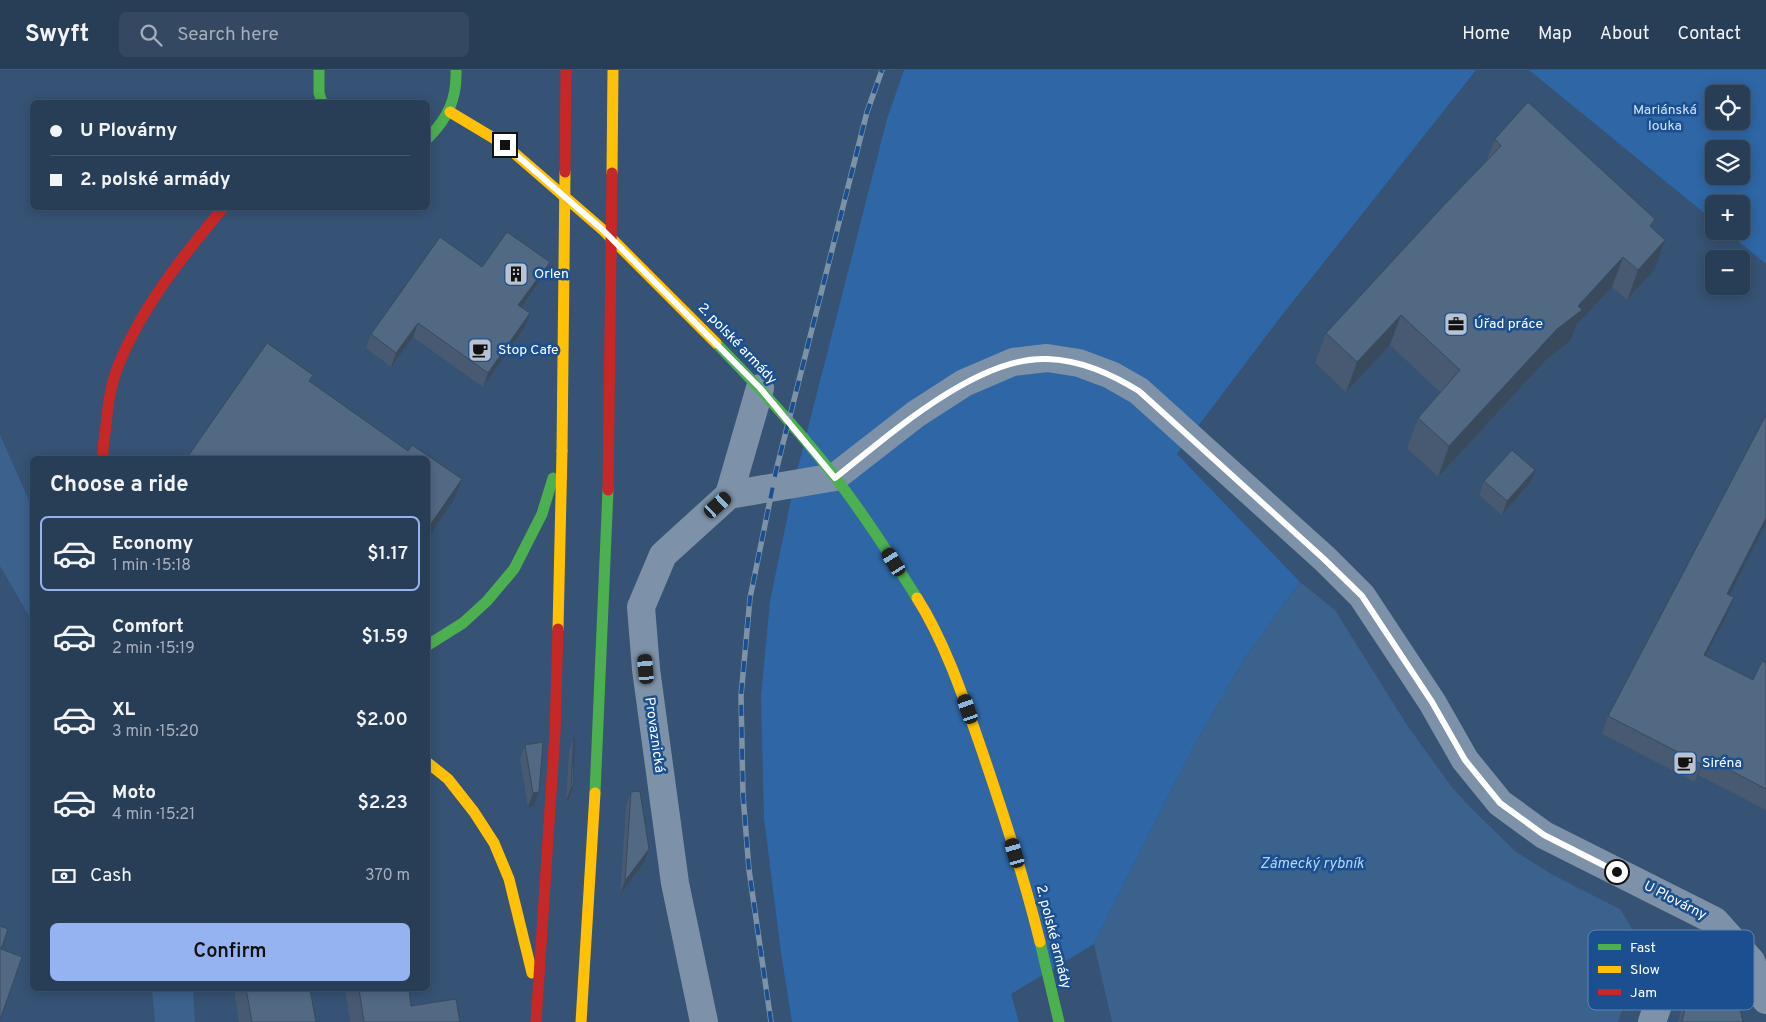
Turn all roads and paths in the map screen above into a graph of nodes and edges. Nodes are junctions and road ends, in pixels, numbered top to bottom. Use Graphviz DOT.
graph roads {
  1 [pos="319,70"];
  2 [pos="456,70"];
  3 [pos="566,70"];
  4 [pos="613,70"];
  5 [pos="321,100"];
  6 [pos="450,112"];
  7 [pos="430,136"];
  8 [pos="221,210"];
  9 [pos="760,388"];
  10 [pos="562,451"];
  11 [pos="103,456"];
  12 [pos="835,478"];
  13 [pos="729,495"];
  14 [pos="430,644"];
  15 [pos="430,764"];
  16 [pos="1723,930"];
  17 [pos="1754,969"];
  18 [pos="538,999"];
  19 [pos="1766,1000"];
  20 [pos="1766,1009"];
  21 [pos="536,1022"];
  22 [pos="580,1022"];
  23 [pos="704,1022"];
  24 [pos="1059,1022"];
  25 [pos="1763,1022"];
  1 -- 5 [label="main road"];
  2 -- 6 [label="main road"];
  3 -- 10 [label="main road, bridge"];
  4 -- 22 [label="main road, bridge"];
  6 -- 7 [label="main road"];
  6 -- 9 [label="main road, 2. polské armády"];
  8 -- 11 [label="main road"];
  9 -- 12 [label="main road, 2. polské armády"];
  9 -- 13 [label="street"];
  10 -- 14 [label="main road"];
  10 -- 18 [label="main road"];
  12 -- 13 [label="street"];
  12 -- 16 [label="street, U Plovárny"];
  12 -- 24 [label="main road, 2. polské armády"];
  13 -- 23 [label="street, Provaznická"];
  15 -- 18 [label="main road"];
  17 -- 19 [label="street, U Plovárny"];
  18 -- 21 [label="main road"];
  20 -- 25 [label="street"];
}
